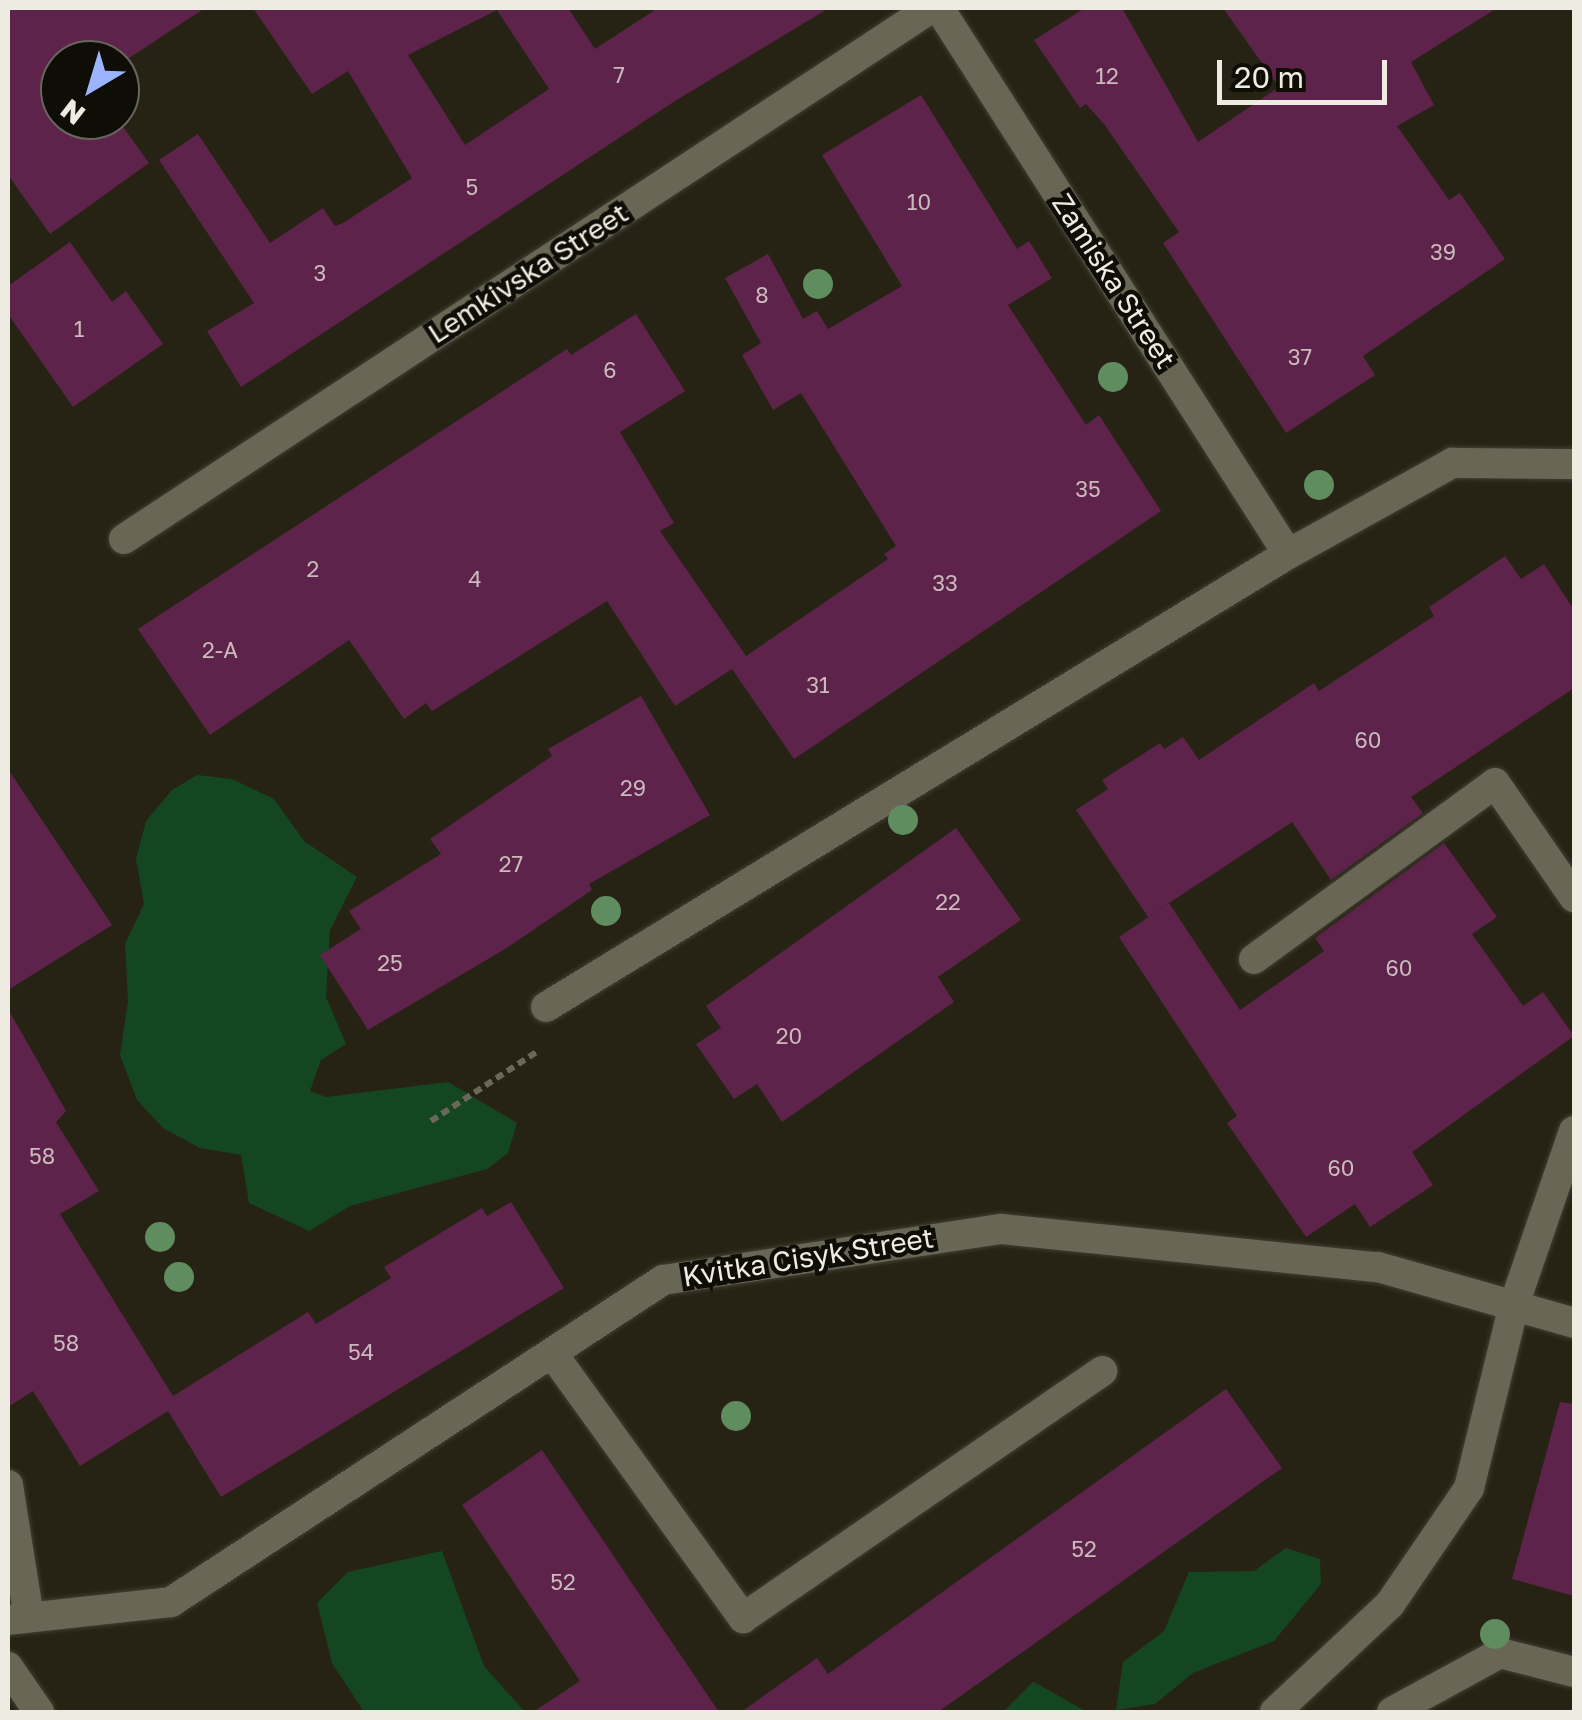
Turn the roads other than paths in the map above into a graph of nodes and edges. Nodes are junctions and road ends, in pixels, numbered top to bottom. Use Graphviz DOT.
graph roads {
  1 [pos="932,8"];
  2 [pos="939,8"];
  3 [pos="1574,464"];
  4 [pos="124,538"];
  5 [pos="1288,554"];
  6 [pos="1574,897"];
  7 [pos="1254,959"];
  8 [pos="546,1007"];
  9 [pos="1574,1132"];
  10 [pos="1514,1305"];
  11 [pos="1574,1323"];
  12 [pos="552,1353"];
  13 [pos="1102,1371"];
  14 [pos="8,1484"];
  15 [pos="18,1619"];
  16 [pos="8,1667"];
  17 [pos="1574,1672"];
  18 [pos="39,1712"];
  19 [pos="1274,1712"];
  20 [pos="1392,1712"];
  1 -- 4 [label="street, Lemkivska Street"];
  2 -- 5 [label="street, Zamiska Street"];
  3 -- 5 [label="street"];
  5 -- 8 [label="street"];
  6 -- 7 [label="street"];
  9 -- 10 [label="street"];
  10 -- 11 [label="street, Kvitka Cisyk Street"];
  10 -- 12 [label="street, Kvitka Cisyk Street"];
  10 -- 19 [label="street"];
  12 -- 13 [label="street"];
  12 -- 15 [label="street, Kvitka Cisyk Street"];
  14 -- 15 [label="street"];
  16 -- 18 [label="street"];
  17 -- 20 [label="street"];
}
